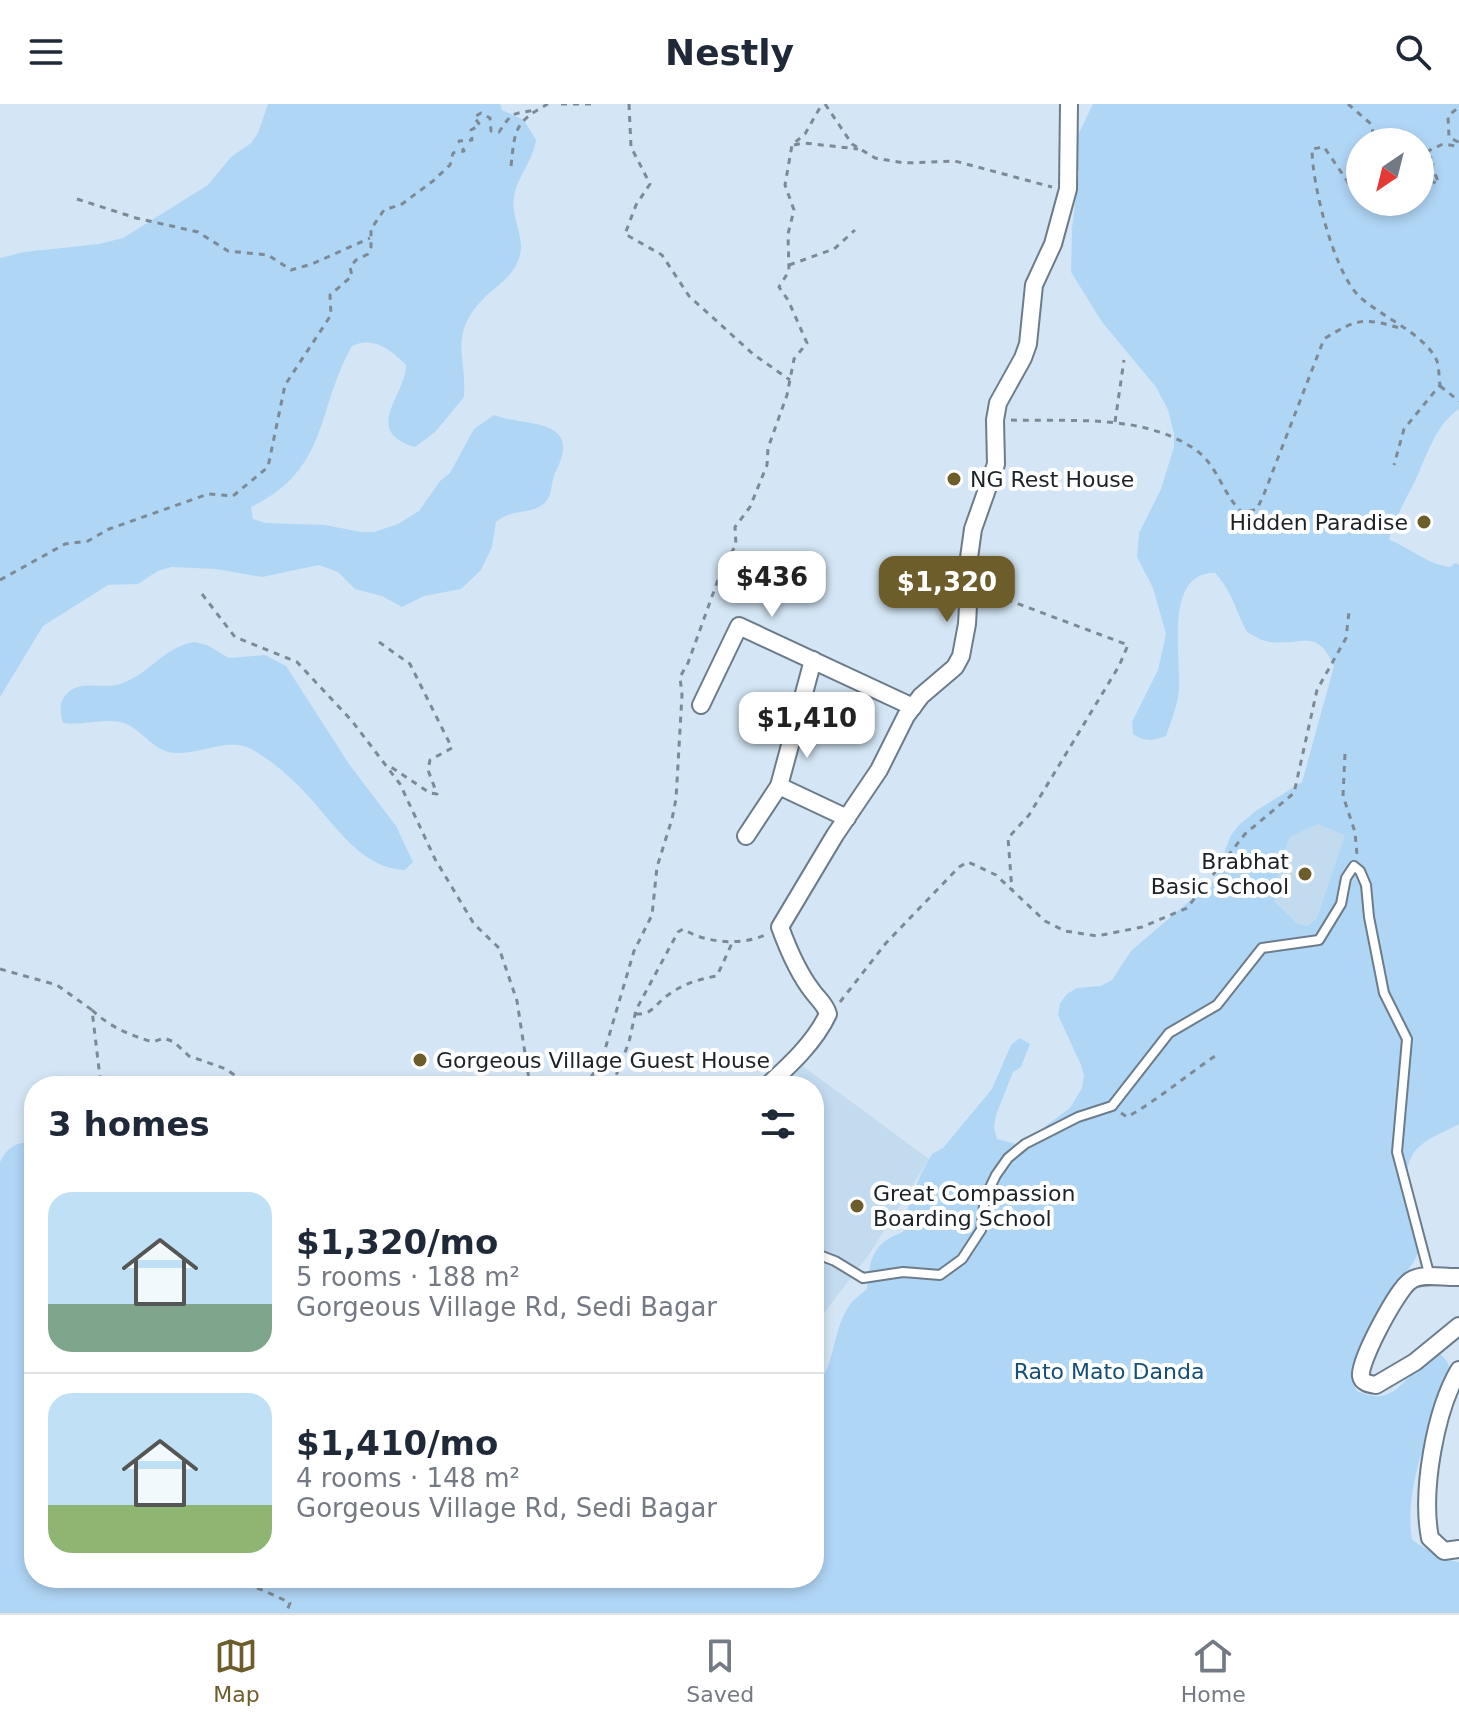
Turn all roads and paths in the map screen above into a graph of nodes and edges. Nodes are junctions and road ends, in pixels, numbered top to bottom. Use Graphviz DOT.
graph roads {
  1 [pos="548,104"];
  2 [pos="561,104"];
  3 [pos="593,104"];
  4 [pos="629,104"];
  5 [pos="824,104"];
  6 [pos="1069,104"];
  7 [pos="1348,104"];
  8 [pos="1459,107"];
  9 [pos="536,110"];
  10 [pos="1372,128"];
  11 [pos="792,145"];
  12 [pos="1434,148"];
  13 [pos="862,150"];
  14 [pos="511,166"];
  15 [pos="1346,179"];
  16 [pos="1068,189"];
  17 [pos="77,199"];
  18 [pos="855,230"];
  19 [pos="370,238"];
  20 [pos="789,265"];
  21 [pos="1403,329"];
  22 [pos="1124,360"];
  23 [pos="790,380"];
  24 [pos="1440,385"];
  25 [pos="1459,401"];
  26 [pos="995,420"];
  27 [pos="1115,422"];
  28 [pos="1394,465"];
  29 [pos="0,580"];
  30 [pos="969,586"];
  31 [pos="202,594"];
  32 [pos="1349,612"];
  33 [pos="379,642"];
  34 [pos="813,660"];
  35 [pos="701,705"];
  36 [pos="913,707"];
  37 [pos="1345,754"];
  38 [pos="385,763"];
  39 [pos="779,786"];
  40 [pos="847,818"];
  41 [pos="746,836"];
  42 [pos="1354,866"];
  43 [pos="1012,891"];
  44 [pos="780,927"];
  45 [pos="733,941"];
  46 [pos="0,969"];
  47 [pos="92,1010"];
  48 [pos="636,1014"];
  49 [pos="828,1014"];
  50 [pos="1218,1054"];
  51 [pos="100,1076"];
  52 [pos="236,1076"];
  53 [pos="528,1076"];
  54 [pos="592,1076"];
  55 [pos="616,1076"];
  56 [pos="779,1076"];
  57 [pos="1112,1106"];
  58 [pos="824,1257"];
  59 [pos="1430,1277"];
  60 [pos="1459,1277"];
  61 [pos="1459,1326"];
  62 [pos="1459,1370"];
  63 [pos="1459,1549"];
  64 [pos="253,1588"];
  65 [pos="286,1613"];
  1 -- 9 [label="path"];
  2 -- 3 [label="path"];
  4 -- 23 [label="path"];
  5 -- 11 [label="path"];
  5 -- 13 [label="path"];
  6 -- 16 [label="street"];
  7 -- 10 [label="path"];
  8 -- 12 [label="path"];
  9 -- 14 [label="path"];
  9 -- 19 [label="path"];
  11 -- 13 [label="path"];
  11 -- 20 [label="path"];
  13 -- 16 [label="path"];
  15 -- 21 [label="path"];
  16 -- 26 [label="street"];
  17 -- 19 [label="path"];
  18 -- 20 [label="path"];
  19 -- 29 [label="path"];
  20 -- 23 [label="path"];
  21 -- 24 [label="path"];
  21 -- 27 [label="path"];
  22 -- 27 [label="path"];
  23 -- 54 [label="path"];
  24 -- 25 [label="path"];
  24 -- 28 [label="path"];
  26 -- 27 [label="path"];
  26 -- 30 [label="street"];
  30 -- 36 [label="street"];
  30 -- 43 [label="path"];
  31 -- 38 [label="path"];
  32 -- 43 [label="path"];
  33 -- 38 [label="path"];
  34 -- 35 [label="street"];
  34 -- 36 [label="street"];
  34 -- 39 [label="street"];
  36 -- 40 [label="street"];
  37 -- 42 [label="path"];
  38 -- 53 [label="path"];
  39 -- 40 [label="street"];
  39 -- 41 [label="street"];
  40 -- 44 [label="street"];
  42 -- 57 [label="lane"];
  42 -- 59 [label="lane"];
  43 -- 49 [label="path"];
  44 -- 45 [label="path"];
  44 -- 49 [label="street"];
  45 -- 48 [label="path"];
  45 -- 48 [label="path"];
  46 -- 47 [label="path"];
  47 -- 51 [label="path"];
  47 -- 52 [label="path"];
  48 -- 55 [label="path"];
  49 -- 56 [label="street"];
  50 -- 57 [label="path"];
  57 -- 58 [label="lane"];
  59 -- 60 [label="street"];
  59 -- 61 [label="street"];
  62 -- 63 [label="street"];
  64 -- 65 [label="path"];
}
